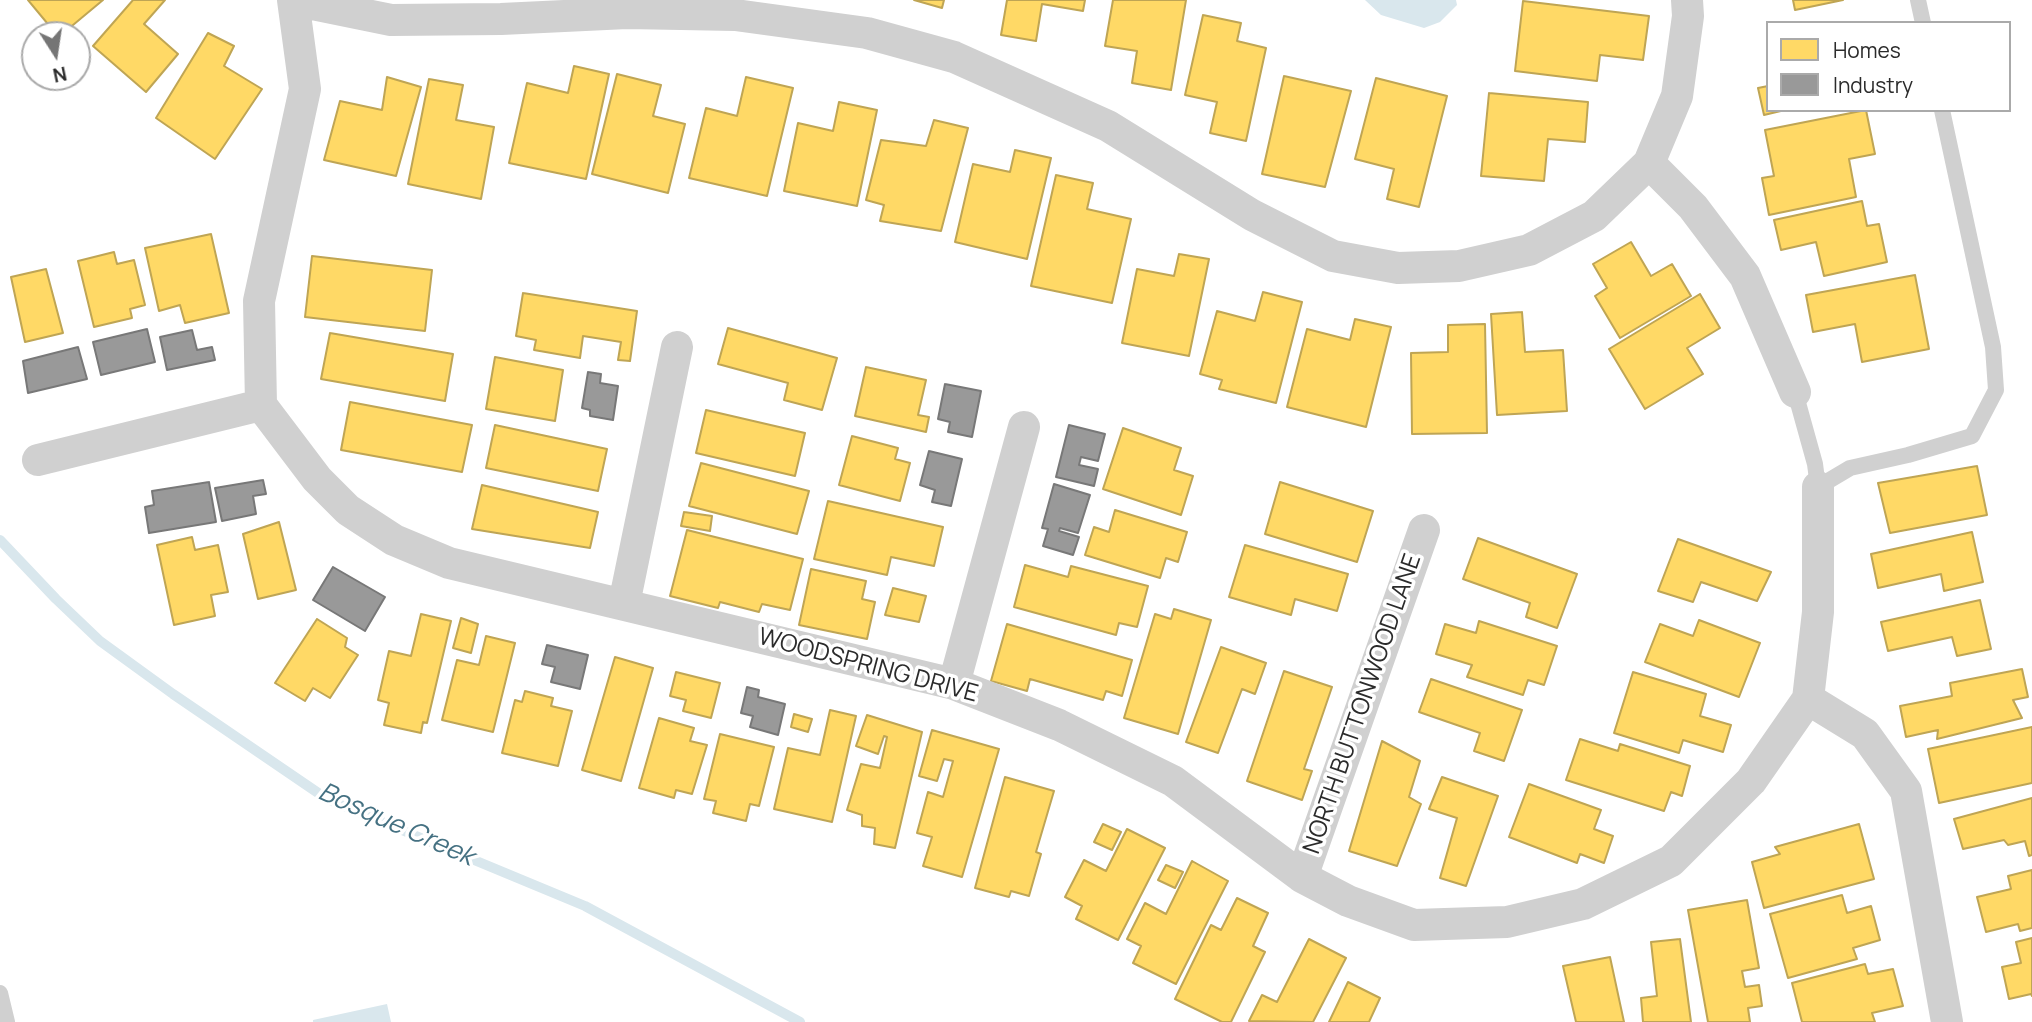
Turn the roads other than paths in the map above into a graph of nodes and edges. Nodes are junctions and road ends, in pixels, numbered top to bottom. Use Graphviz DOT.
graph roads {
  1 [pos="293,0"];
  2 [pos="1687,0"];
  3 [pos="1918,0"];
  4 [pos="1923,21"];
  5 [pos="1941,112"];
  6 [pos="1649,163"];
  7 [pos="677,347"];
  8 [pos="1795,392"];
  9 [pos="261,405"];
  10 [pos="1024,427"];
  11 [pos="38,460"];
  12 [pos="1818,487"];
  13 [pos="1424,530"];
  14 [pos="624,604"];
  15 [pos="954,684"];
  16 [pos="1808,699"];
  17 [pos="1302,877"];
  18 [pos="0,993"];
  19 [pos="7,1022"];
  20 [pos="1947,1022"];
  1 -- 6 [label="street"];
  1 -- 9 [label="street"];
  2 -- 6 [label="street"];
  3 -- 4 [label="lane"];
  5 -- 12 [label="lane"];
  6 -- 8 [label="street"];
  7 -- 14 [label="street"];
  8 -- 12 [label="lane"];
  9 -- 11 [label="street"];
  9 -- 14 [label="street, WOODSPRING DRIVE"];
  10 -- 15 [label="street"];
  12 -- 16 [label="street"];
  13 -- 17 [label="street, NORTH BUTTONWOOD LANE"];
  14 -- 15 [label="street, WOODSPRING DRIVE"];
  15 -- 17 [label="street, WOODSPRING DRIVE"];
  16 -- 17 [label="street, WOODSPRING DRIVE"];
  16 -- 20 [label="street"];
  18 -- 19 [label="lane"];
}
